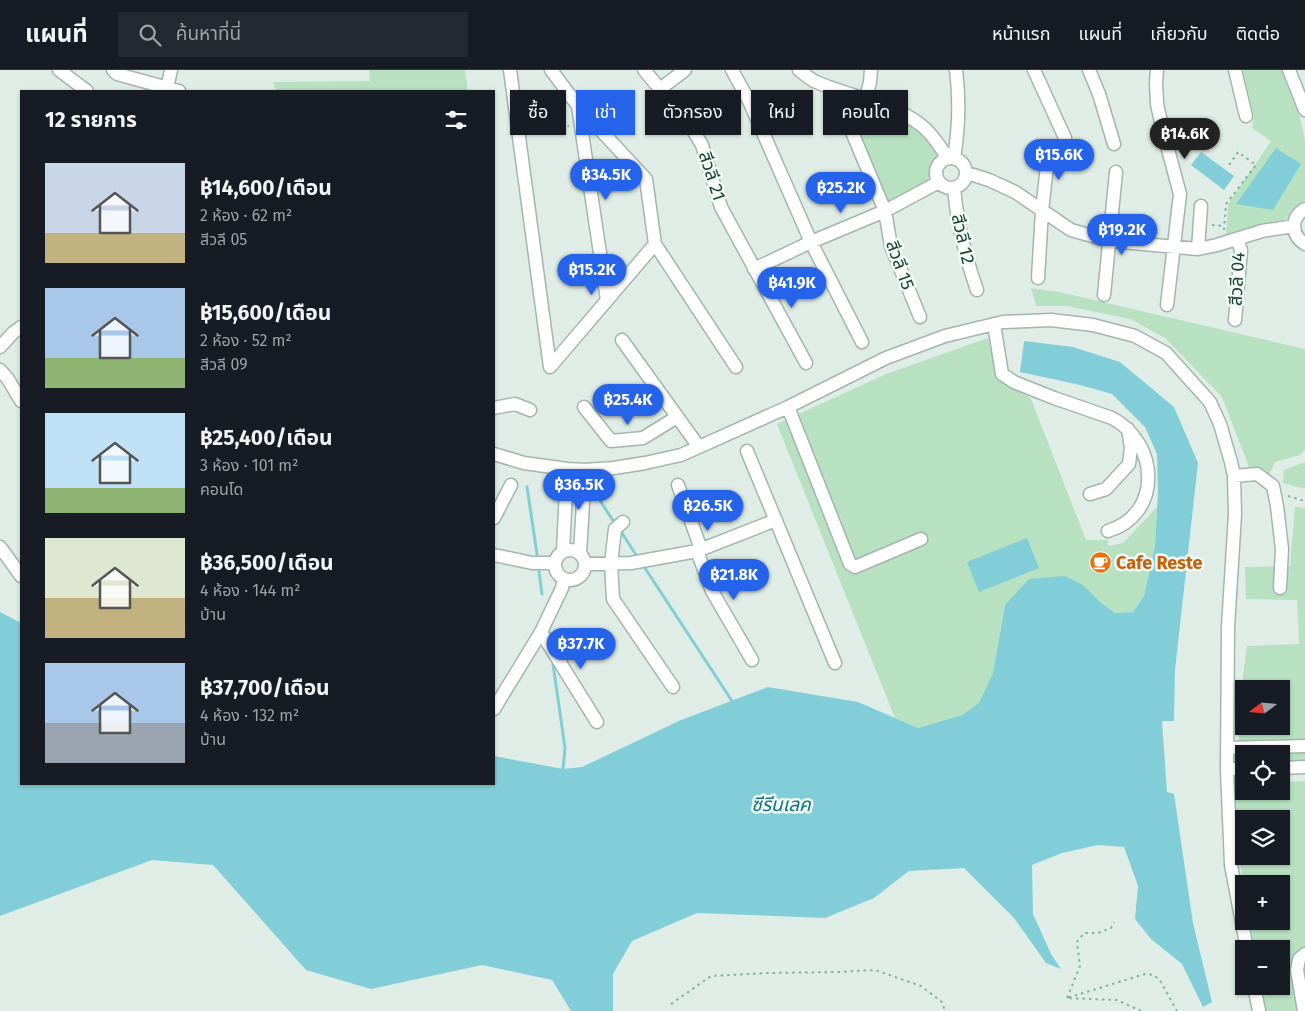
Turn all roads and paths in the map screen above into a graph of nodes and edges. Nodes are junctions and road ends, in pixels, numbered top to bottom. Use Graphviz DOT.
graph roads {
  1 [pos="59,70"];
  2 [pos="113,70"];
  3 [pos="171,70"];
  4 [pos="510,70"];
  5 [pos="551,70"];
  6 [pos="644,70"];
  7 [pos="685,70"];
  8 [pos="732,70"];
  9 [pos="798,70"];
  10 [pos="871,70"];
  11 [pos="956,70"];
  12 [pos="1034,70"];
  13 [pos="1089,70"];
  14 [pos="1157,70"];
  15 [pos="1235,70"];
  16 [pos="1289,70"];
  17 [pos="167,88"];
  18 [pos="660,89"];
  19 [pos="834,89"];
  20 [pos="86,90"];
  21 [pos="175,90"];
  22 [pos="512,90"];
  23 [pos="838,90"];
  24 [pos="868,90"];
  25 [pos="576,103"];
  26 [pos="1305,110"];
  27 [pos="1246,116"];
  28 [pos="908,117"];
  29 [pos="518,135"];
  30 [pos="583,135"];
  31 [pos="605,135"];
  32 [pos="1065,138"];
  33 [pos="1114,144"];
  34 [pos="1049,148"];
  35 [pos="951,158"];
  36 [pos="1229,164"];
  37 [pos="1116,172"];
  38 [pos="967,173"];
  39 [pos="939,182"];
  40 [pos="954,188"];
  41 [pos="1201,206"];
  42 [pos="1305,209"];
  43 [pos="885,211"];
  44 [pos="1042,211"];
  45 [pos="1211,225"];
  46 [pos="1294,226"];
  47 [pos="1237,239"];
  48 [pos="1110,241"];
  49 [pos="811,242"];
  50 [pos="656,244"];
  51 [pos="1305,244"];
  52 [pos="1173,247"];
  53 [pos="1198,249"];
  54 [pos="754,269"];
  55 [pos="1038,278"];
  56 [pos="977,290"];
  57 [pos="1104,295"];
  58 [pos="607,300"];
  59 [pos="1167,305"];
  60 [pos="920,317"];
  61 [pos="1234,320"];
  62 [pos="999,323"];
  63 [pos="20,328"];
  64 [pos="622,340"];
  65 [pos="862,342"];
  66 [pos="0,347"];
  67 [pos="806,363"];
  68 [pos="736,367"];
  69 [pos="0,370"];
  70 [pos="20,399"];
  71 [pos="584,407"];
  72 [pos="788,407"];
  73 [pos="495,408"];
  74 [pos="530,410"];
  75 [pos="677,417"];
  76 [pos="1128,429"];
  77 [pos="698,447"];
  78 [pos="747,451"];
  79 [pos="495,454"];
  80 [pos="567,469"];
  81 [pos="585,470"];
  82 [pos="1234,476"];
  83 [pos="678,484"];
  84 [pos="510,485"];
  85 [pos="1273,486"];
  86 [pos="1090,494"];
  87 [pos="1305,501"];
  88 [pos="495,516"];
  89 [pos="776,520"];
  90 [pos="620,525"];
  91 [pos="1108,531"];
  92 [pos="921,540"];
  93 [pos="0,547"];
  94 [pos="699,550"];
  95 [pos="563,551"];
  96 [pos="495,555"];
  97 [pos="583,559"];
  98 [pos="555,563"];
  99 [pos="611,564"];
  100 [pos="20,575"];
  101 [pos="564,579"];
  102 [pos="1280,588"];
  103 [pos="542,630"];
  104 [pos="752,660"];
  105 [pos="835,664"];
  106 [pos="673,687"];
  107 [pos="495,707"];
  108 [pos="597,722"];
  109 [pos="1305,746"];
  110 [pos="1228,748"];
  111 [pos="1305,767"];
  112 [pos="1290,768"];
  113 [pos="1227,769"];
  114 [pos="1235,769"];
  115 [pos="1114,922"];
  116 [pos="1245,940"];
  117 [pos="1305,954"];
  118 [pos="1256,995"];
  119 [pos="1068,998"];
  120 [pos="671,1004"];
  121 [pos="945,1011"];
  122 [pos="1141,1011"];
  123 [pos="1177,1011"];
  124 [pos="1259,1011"];
  125 [pos="1304,1011"];
  1 -- 20 [label="street"];
  2 -- 17 [label="street"];
  3 -- 17 [label="street"];
  4 -- 22 [label="street"];
  5 -- 25 [label="street"];
  6 -- 18 [label="street, สีวลี 21"];
  7 -- 18 [label="street"];
  8 -- 49 [label="street"];
  9 -- 19 [label="street"];
  10 -- 24 [label="street"];
  11 -- 35 [label="street"];
  12 -- 32 [label="street"];
  13 -- 33 [label="street"];
  14 -- 52 [label="street"];
  15 -- 27 [label="street"];
  16 -- 26 [label="street"];
  17 -- 21 [label="street"];
  18 -- 54 [label="street, สีวลี 21"];
  19 -- 23 [label="street"];
  19 -- 43 [label="street, สีวลี 15"];
  28 -- 35 [label="street"];
  29 -- 58 [label="street"];
  30 -- 58 [label="street"];
  31 -- 50 [label="street"];
  34 -- 44 [label="street"];
  35 -- 38 [label="street"];
  35 -- 39 [label="street"];
  36 -- 45 [label="path"];
  37 -- 48 [label="street"];
  38 -- 40 [label="street"];
  38 -- 44 [label="street"];
  39 -- 40 [label="street"];
  39 -- 43 [label="street"];
  40 -- 56 [label="street, สีวลี 12"];
  41 -- 53 [label="street"];
  42 -- 46 [label="street"];
  43 -- 49 [label="street"];
  43 -- 60 [label="street, สีวลี 15"];
  44 -- 48 [label="street"];
  44 -- 55 [label="street"];
  46 -- 47 [label="street"];
  46 -- 51 [label="street"];
  47 -- 53 [label="street"];
  47 -- 61 [label="street, สีวลี 04"];
  48 -- 52 [label="street"];
  48 -- 57 [label="street"];
  49 -- 54 [label="street"];
  49 -- 65 [label="street"];
  50 -- 58 [label="street"];
  50 -- 68 [label="street"];
  52 -- 53 [label="street"];
  52 -- 59 [label="street"];
  54 -- 67 [label="street, สีวลี 21"];
  62 -- 72 [label="street"];
  62 -- 76 [label="street"];
  62 -- 82 [label="street"];
  63 -- 66 [label="street"];
  64 -- 75 [label="street"];
  69 -- 70 [label="street"];
  71 -- 75 [label="street"];
  72 -- 77 [label="street"];
  72 -- 92 [label="street"];
  73 -- 74 [label="street"];
  75 -- 77 [label="street"];
  76 -- 86 [label="street"];
  76 -- 91 [label="street"];
  77 -- 81 [label="street"];
  78 -- 89 [label="street"];
  79 -- 80 [label="street"];
  80 -- 81 [label="street"];
  80 -- 95 [label="street"];
  81 -- 97 [label="street"];
  82 -- 85 [label="street"];
  82 -- 110 [label="street"];
  83 -- 94 [label="street"];
  84 -- 88 [label="street"];
  85 -- 87 [label="path"];
  85 -- 102 [label="street"];
  89 -- 94 [label="street"];
  89 -- 105 [label="street"];
  90 -- 99 [label="street"];
  93 -- 100 [label="street"];
  94 -- 99 [label="street"];
  94 -- 104 [label="street"];
  95 -- 97 [label="street"];
  95 -- 98 [label="street"];
  96 -- 98 [label="street"];
  97 -- 99 [label="street"];
  97 -- 101 [label="street"];
  98 -- 101 [label="street"];
  99 -- 106 [label="street"];
  101 -- 103 [label="street"];
  103 -- 107 [label="street"];
  103 -- 108 [label="street"];
  109 -- 110 [label="street"];
  110 -- 113 [label="street"];
  111 -- 112 [label="street"];
  113 -- 114 [label="street"];
  113 -- 116 [label="street"];
  115 -- 119 [label="path"];
  117 -- 125 [label="street"];
  118 -- 124 [label="street"];
  119 -- 122 [label="path"];
  119 -- 123 [label="path"];
  120 -- 121 [label="path"];
}
